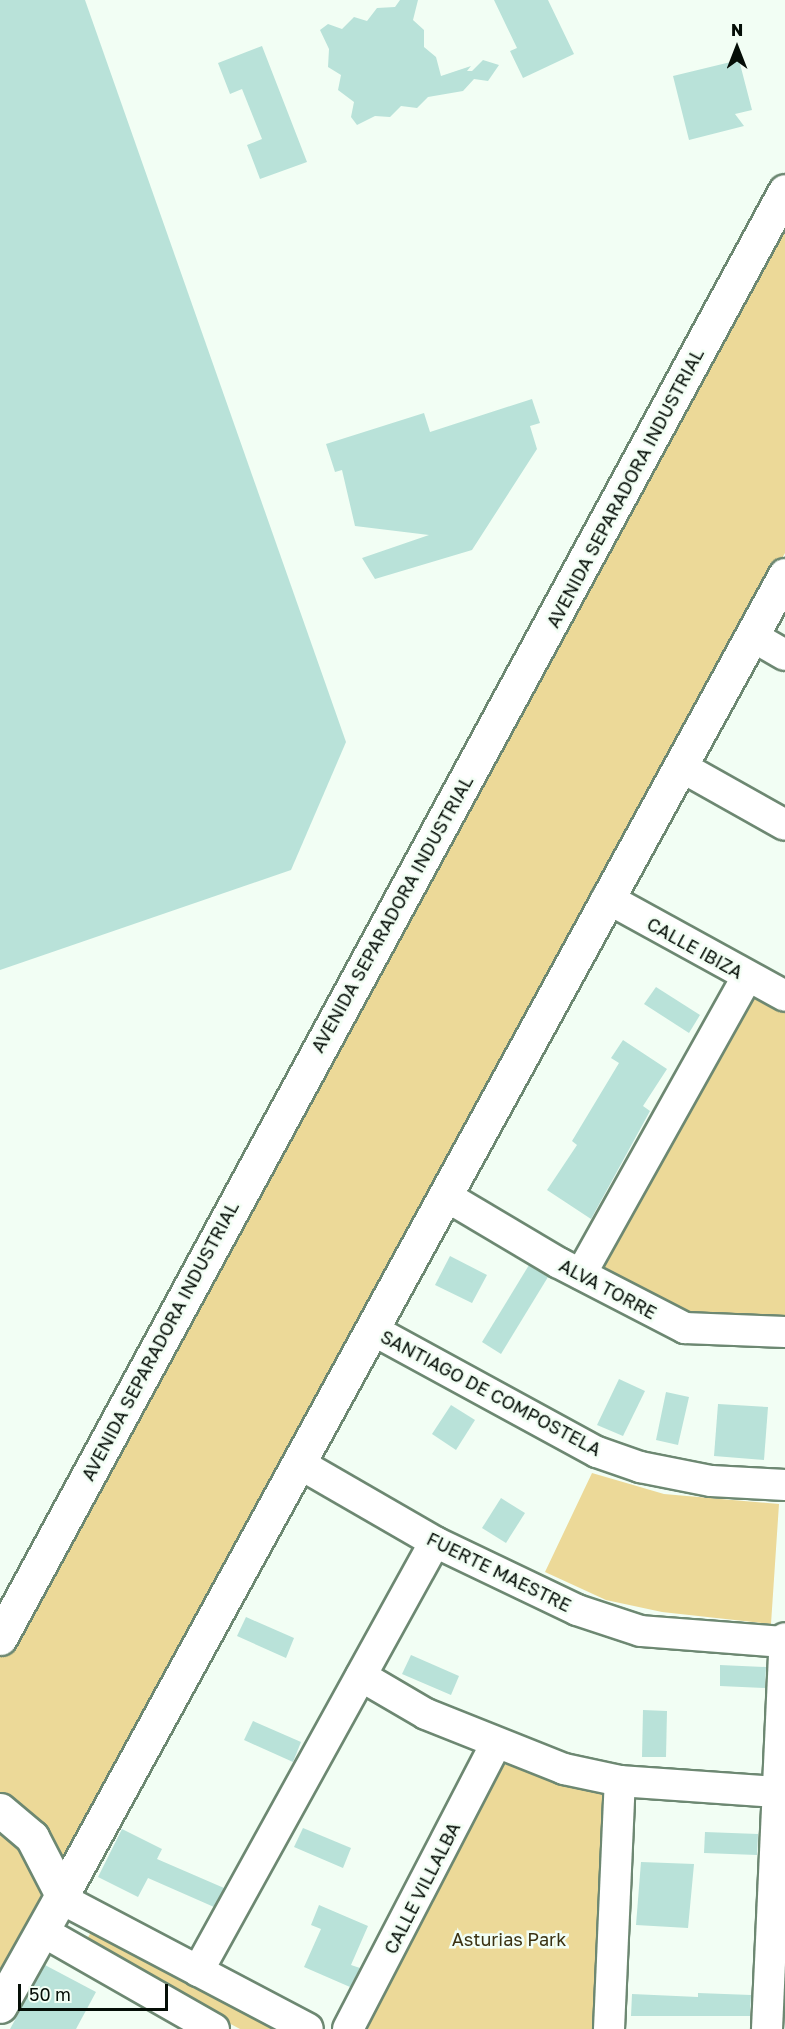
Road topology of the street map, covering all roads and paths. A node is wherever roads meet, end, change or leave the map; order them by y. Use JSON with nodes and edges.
{"nodes":[{"id":1,"x":785,"y":191,"type":"edge"},
{"id":2,"x":785,"y":575,"type":"edge"},
{"id":3,"x":752,"y":636,"type":"junction"},
{"id":4,"x":785,"y":654,"type":"edge"},
{"id":5,"x":680,"y":766,"type":"junction"},
{"id":6,"x":785,"y":825,"type":"edge"},
{"id":7,"x":607,"y":898,"type":"junction"},
{"id":8,"x":747,"y":977,"type":"junction"},
{"id":9,"x":785,"y":996,"type":"edge"},
{"id":10,"x":446,"y":1196,"type":"junction"},
{"id":11,"x":581,"y":1274,"type":"junction"},
{"id":12,"x":373,"y":1330,"type":"junction"},
{"id":13,"x":785,"y":1332,"type":"edge"},
{"id":14,"x":300,"y":1464,"type":"junction"},
{"id":15,"x":785,"y":1485,"type":"edge"},
{"id":16,"x":435,"y":1542,"type":"junction"},
{"id":17,"x":0,"y":1638,"type":"edge"},
{"id":18,"x":785,"y":1640,"type":"edge"},
{"id":19,"x":361,"y":1676,"type":"junction"},
{"id":20,"x":495,"y":1746,"type":"junction"},
{"id":21,"x":620,"y":1781,"type":"junction"},
{"id":22,"x":776,"y":1792,"type":"junction"},
{"id":23,"x":0,"y":1810,"type":"edge"},
{"id":24,"x":61,"y":1897,"type":"junction"},
{"id":25,"x":42,"y":1931,"type":"junction"},
{"id":26,"x":198,"y":1971,"type":"junction"},
{"id":27,"x":0,"y":2006,"type":"edge"},
{"id":28,"x":214,"y":2029,"type":"edge"},
{"id":29,"x":308,"y":2029,"type":"edge"},
{"id":30,"x":348,"y":2029,"type":"edge"},
{"id":31,"x":609,"y":2029,"type":"edge"},
{"id":32,"x":767,"y":2029,"type":"edge"}],
"edges":[{"from":1,"to":17,"type":"main road","name":"AVENIDA SEPARADORA INDUSTRIAL"},
{"from":2,"to":3,"type":"main road"},
{"from":3,"to":4,"type":"street"},
{"from":3,"to":5,"type":"main road"},
{"from":5,"to":6,"type":"street"},
{"from":5,"to":7,"type":"main road"},
{"from":7,"to":8,"type":"street","name":"CALLE IBIZA"},
{"from":7,"to":10,"type":"main road"},
{"from":8,"to":9,"type":"street","name":"CALLE IBIZA"},
{"from":8,"to":11,"type":"street"},
{"from":10,"to":11,"type":"street","name":"ALVA TORRE"},
{"from":10,"to":12,"type":"main road"},
{"from":11,"to":13,"type":"street","name":"ALVA TORRE"},
{"from":12,"to":14,"type":"main road"},
{"from":12,"to":15,"type":"street","name":"SANTIAGO DE COMPOSTELA"},
{"from":14,"to":16,"type":"street","name":"FUERTE MAESTRE"},
{"from":14,"to":24,"type":"main road"},
{"from":16,"to":18,"type":"street","name":"FUERTE MAESTRE"},
{"from":16,"to":19,"type":"street"},
{"from":18,"to":22,"type":"street"},
{"from":19,"to":20,"type":"street"},
{"from":19,"to":26,"type":"street"},
{"from":20,"to":21,"type":"street"},
{"from":20,"to":30,"type":"street","name":"CALLE VILLALBA"},
{"from":21,"to":22,"type":"street"},
{"from":21,"to":31,"type":"street"},
{"from":22,"to":32,"type":"street"},
{"from":23,"to":24,"type":"main road"},
{"from":24,"to":25,"type":"main road"},
{"from":24,"to":26,"type":"street"},
{"from":25,"to":27,"type":"main road"},
{"from":25,"to":28,"type":"street"},
{"from":26,"to":29,"type":"street"}]}
